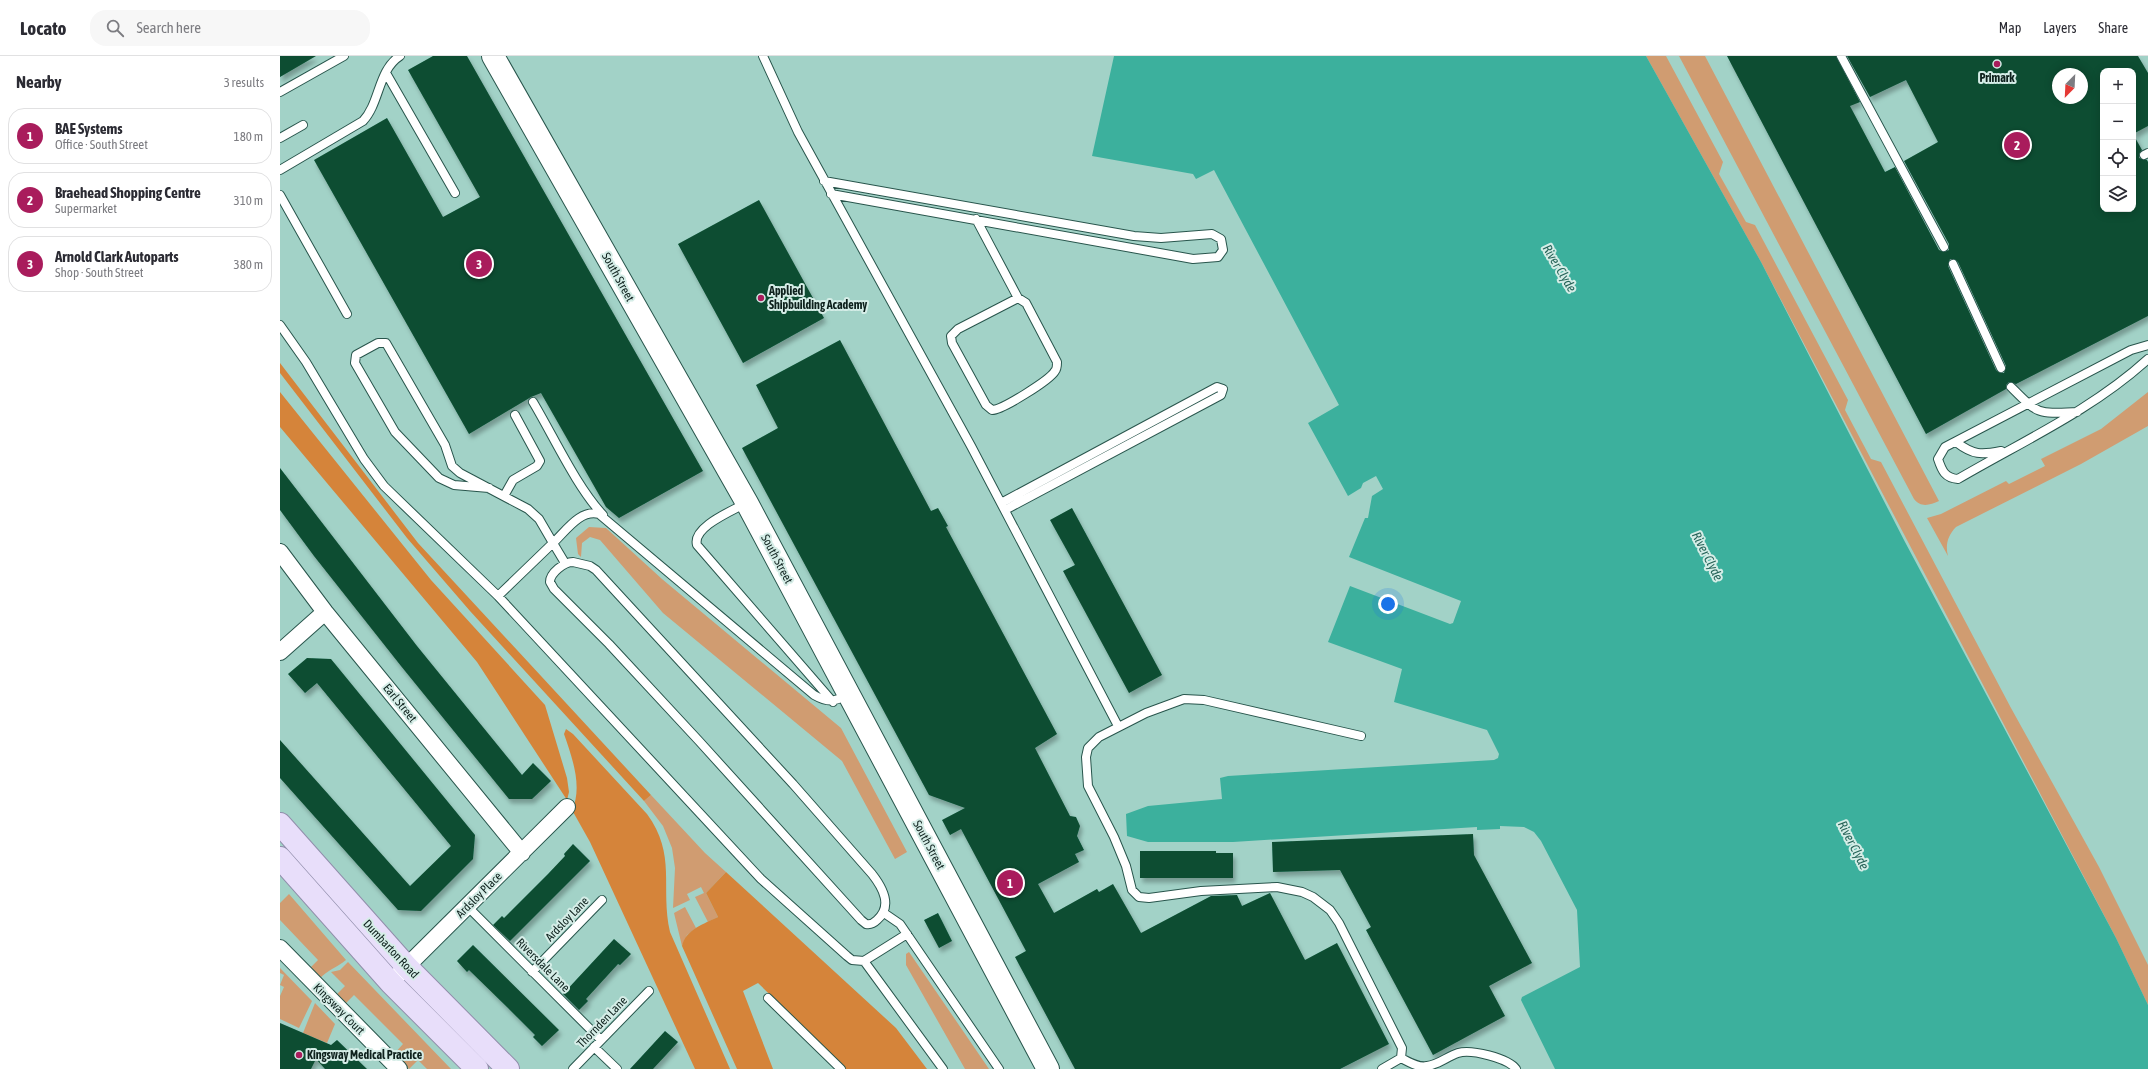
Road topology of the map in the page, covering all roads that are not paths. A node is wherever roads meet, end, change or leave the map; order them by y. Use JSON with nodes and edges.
{"nodes":[{"id":1,"x":344,"y":56,"type":"edge"},
{"id":2,"x":400,"y":56,"type":"edge"},
{"id":3,"x":493,"y":56,"type":"edge"},
{"id":4,"x":763,"y":56,"type":"edge"},
{"id":5,"x":1841,"y":56,"type":"edge"},
{"id":6,"x":386,"y":73,"type":"junction"},
{"id":7,"x":280,"y":92,"type":"edge"},
{"id":8,"x":303,"y":125,"type":"dead end"},
{"id":9,"x":280,"y":138,"type":"edge"},
{"id":10,"x":280,"y":170,"type":"edge"},
{"id":11,"x":824,"y":181,"type":"junction"},
{"id":12,"x":455,"y":193,"type":"dead end"},
{"id":13,"x":831,"y":194,"type":"junction"},
{"id":14,"x":280,"y":195,"type":"edge"},
{"id":15,"x":976,"y":219,"type":"junction"},
{"id":16,"x":1944,"y":248,"type":"dead end"},
{"id":17,"x":1953,"y":264,"type":"dead end"},
{"id":18,"x":1018,"y":298,"type":"junction"},
{"id":19,"x":347,"y":314,"type":"dead end"},
{"id":20,"x":280,"y":325,"type":"edge"},
{"id":21,"x":2148,"y":346,"type":"edge"},
{"id":22,"x":2148,"y":359,"type":"edge"},
{"id":23,"x":2001,"y":368,"type":"dead end"},
{"id":24,"x":2011,"y":387,"type":"dead end"},
{"id":25,"x":534,"y":402,"type":"dead end"},
{"id":26,"x":2028,"y":404,"type":"junction"},
{"id":27,"x":2079,"y":412,"type":"junction"},
{"id":28,"x":515,"y":415,"type":"dead end"},
{"id":29,"x":1956,"y":442,"type":"junction"},
{"id":30,"x":2010,"y":449,"type":"junction"},
{"id":31,"x":489,"y":488,"type":"junction"},
{"id":32,"x":504,"y":496,"type":"junction"},
{"id":33,"x":746,"y":503,"type":"junction"},
{"id":34,"x":1003,"y":506,"type":"junction"},
{"id":35,"x":605,"y":517,"type":"junction"},
{"id":36,"x":553,"y":543,"type":"junction"},
{"id":37,"x":280,"y":552,"type":"edge"},
{"id":38,"x":565,"y":564,"type":"junction"},
{"id":39,"x":498,"y":596,"type":"junction"},
{"id":40,"x":325,"y":612,"type":"junction"},
{"id":41,"x":280,"y":652,"type":"edge"},
{"id":42,"x":841,"y":698,"type":"junction"},
{"id":43,"x":1118,"y":726,"type":"junction"},
{"id":44,"x":1361,"y":736,"type":"dead end"},
{"id":45,"x":567,"y":807,"type":"dead end"},
{"id":46,"x":280,"y":824,"type":"edge"},
{"id":47,"x":522,"y":852,"type":"junction"},
{"id":48,"x":280,"y":858,"type":"edge"},
{"id":49,"x":602,"y":900,"type":"dead end"},
{"id":50,"x":468,"y":907,"type":"junction"},
{"id":51,"x":884,"y":913,"type":"junction"},
{"id":52,"x":907,"y":934,"type":"junction"},
{"id":53,"x":281,"y":950,"type":"edge"},
{"id":54,"x":864,"y":960,"type":"junction"},
{"id":55,"x":407,"y":967,"type":"junction"},
{"id":56,"x":532,"y":972,"type":"junction"},
{"id":57,"x":391,"y":983,"type":"junction"},
{"id":58,"x":649,"y":991,"type":"dead end"},
{"id":59,"x":768,"y":998,"type":"dead end"},
{"id":60,"x":601,"y":1040,"type":"junction"},
{"id":61,"x":594,"y":1047,"type":"junction"},
{"id":62,"x":1401,"y":1058,"type":"junction"},
{"id":63,"x":399,"y":1069,"type":"edge"},
{"id":64,"x":477,"y":1069,"type":"edge"},
{"id":65,"x":508,"y":1069,"type":"edge"},
{"id":66,"x":573,"y":1069,"type":"edge"},
{"id":67,"x":617,"y":1069,"type":"edge"},
{"id":68,"x":841,"y":1069,"type":"edge"},
{"id":69,"x":943,"y":1069,"type":"edge"},
{"id":70,"x":999,"y":1069,"type":"edge"},
{"id":71,"x":1048,"y":1069,"type":"edge"},
{"id":72,"x":1382,"y":1069,"type":"edge"},
{"id":73,"x":1516,"y":1069,"type":"edge"}],
"edges":[{"from":1,"to":7,"type":"lane"},
{"from":2,"to":6,"type":"lane"},
{"from":3,"to":33,"type":"street","name":"South Street"},
{"from":4,"to":11,"type":"lane"},
{"from":5,"to":16,"type":"lane"},
{"from":6,"to":10,"type":"lane"},
{"from":6,"to":12,"type":"lane"},
{"from":8,"to":9,"type":"lane"},
{"from":11,"to":13,"type":"lane"},
{"from":11,"to":15,"type":"lane"},
{"from":13,"to":15,"type":"lane"},
{"from":13,"to":34,"type":"lane"},
{"from":14,"to":19,"type":"lane"},
{"from":15,"to":18,"type":"lane"},
{"from":17,"to":23,"type":"lane"},
{"from":18,"to":18,"type":"lane"},
{"from":20,"to":39,"type":"lane"},
{"from":21,"to":26,"type":"lane"},
{"from":22,"to":27,"type":"lane"},
{"from":24,"to":26,"type":"lane"},
{"from":25,"to":35,"type":"lane"},
{"from":26,"to":27,"type":"lane"},
{"from":26,"to":29,"type":"lane"},
{"from":27,"to":30,"type":"lane"},
{"from":28,"to":32,"type":"lane"},
{"from":29,"to":30,"type":"lane"},
{"from":29,"to":30,"type":"lane"},
{"from":31,"to":31,"type":"lane"},
{"from":31,"to":32,"type":"lane"},
{"from":32,"to":36,"type":"lane"},
{"from":33,"to":42,"type":"street","name":"South Street"},
{"from":33,"to":42,"type":"lane"},
{"from":34,"to":34,"type":"lane"},
{"from":34,"to":43,"type":"lane"},
{"from":35,"to":36,"type":"lane"},
{"from":35,"to":42,"type":"lane"},
{"from":36,"to":38,"type":"lane"},
{"from":36,"to":39,"type":"lane"},
{"from":37,"to":40,"type":"street","name":"Earl Street"},
{"from":38,"to":51,"type":"lane"},
{"from":38,"to":51,"type":"lane"},
{"from":39,"to":54,"type":"lane"},
{"from":40,"to":41,"type":"street"},
{"from":40,"to":47,"type":"street","name":"Earl Street"},
{"from":42,"to":71,"type":"street","name":"South Street"},
{"from":43,"to":44,"type":"lane"},
{"from":43,"to":62,"type":"lane"},
{"from":45,"to":47,"type":"street","name":"Ardsloy Place"},
{"from":46,"to":55,"type":"main road","name":"Dumbarton Road"},
{"from":47,"to":50,"type":"street","name":"Ardsloy Place"},
{"from":48,"to":57,"type":"main road","name":"Dumbarton Road"},
{"from":49,"to":56,"type":"lane","name":"Ardsloy Lane"},
{"from":50,"to":55,"type":"street","name":"Ardsloy Place"},
{"from":50,"to":56,"type":"lane","name":"Riversdale Lane"},
{"from":51,"to":52,"type":"lane"},
{"from":52,"to":54,"type":"lane"},
{"from":52,"to":70,"type":"lane"},
{"from":53,"to":63,"type":"street","name":"Kingsway Court"},
{"from":54,"to":69,"type":"lane"},
{"from":55,"to":57,"type":"street","name":"Ardsloy Place"},
{"from":55,"to":65,"type":"main road","name":"Dumbarton Road"},
{"from":56,"to":60,"type":"lane","name":"Riversdale Lane"},
{"from":57,"to":64,"type":"main road","name":"Dumbarton Road"},
{"from":58,"to":60,"type":"lane","name":"Thornden Lane"},
{"from":59,"to":68,"type":"lane"},
{"from":60,"to":61,"type":"lane","name":"Thornden Lane"},
{"from":61,"to":66,"type":"lane","name":"Thornden Lane"},
{"from":61,"to":67,"type":"lane"},
{"from":62,"to":72,"type":"lane"},
{"from":62,"to":73,"type":"lane"}]}
